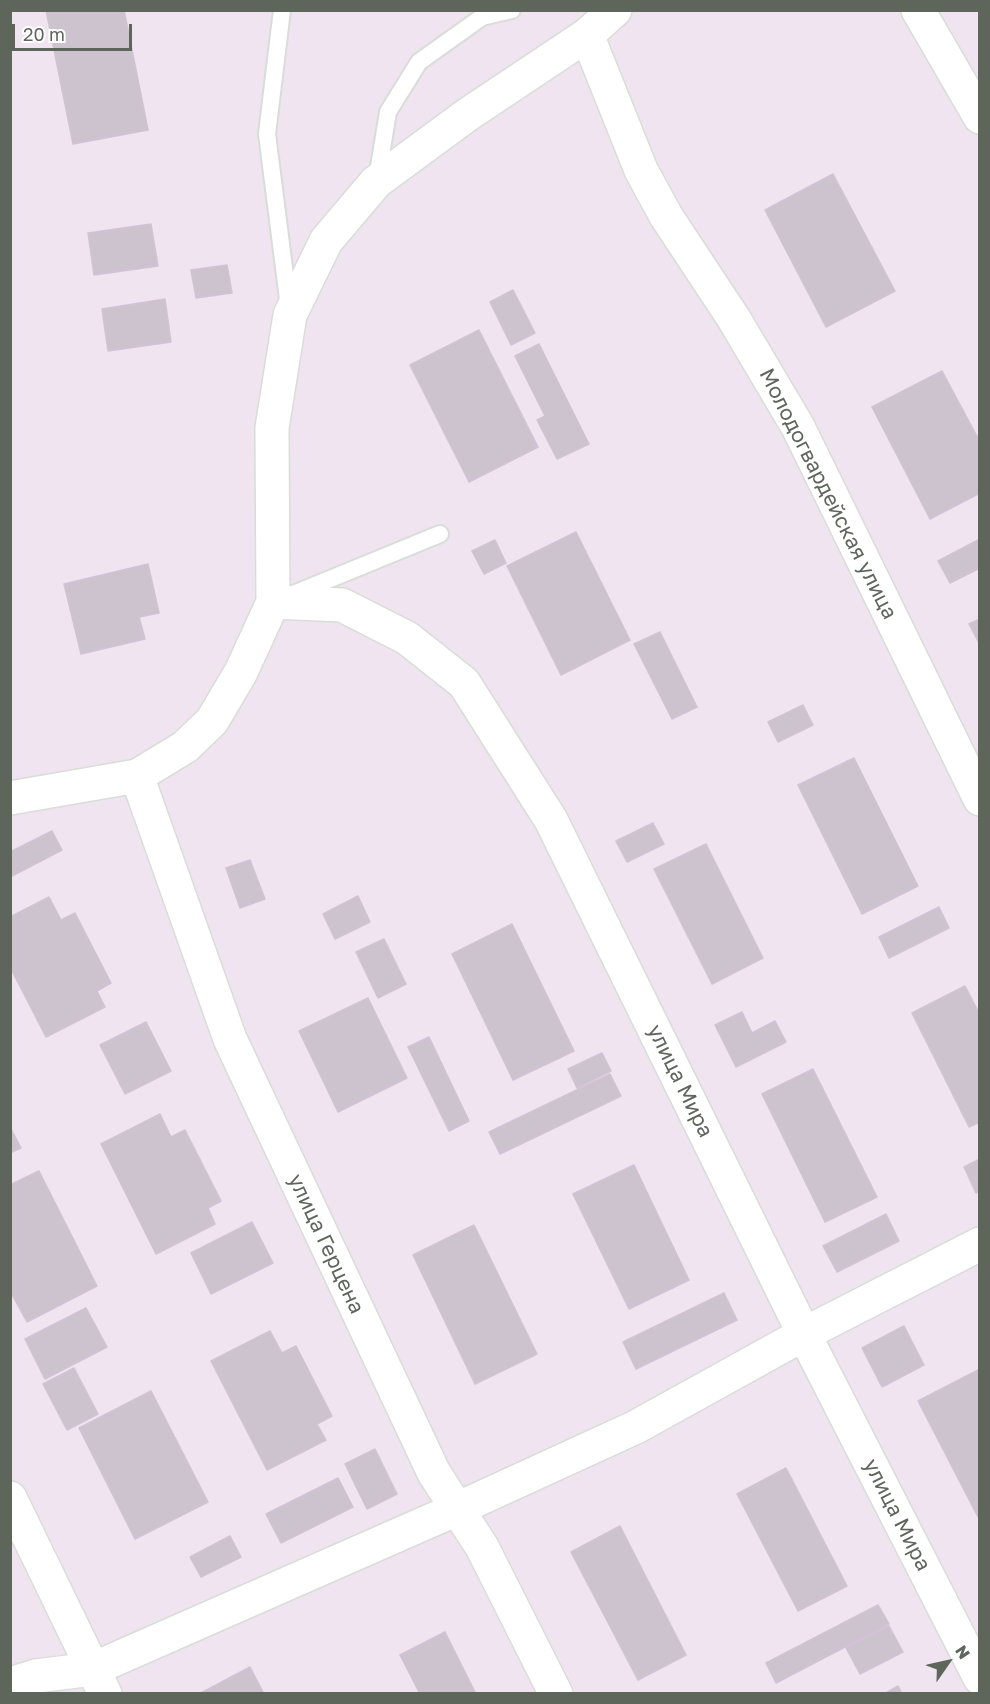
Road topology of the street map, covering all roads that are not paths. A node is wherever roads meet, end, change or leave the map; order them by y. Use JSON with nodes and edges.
{"nodes":[{"id":1,"x":282,"y":10,"type":"edge"},
{"id":2,"x":512,"y":10,"type":"edge"},
{"id":3,"x":615,"y":10,"type":"edge"},
{"id":4,"x":918,"y":10,"type":"edge"},
{"id":5,"x":587,"y":35,"type":"junction"},
{"id":6,"x":980,"y":117,"type":"edge"},
{"id":7,"x":376,"y":183,"type":"junction"},
{"id":8,"x":290,"y":315,"type":"junction"},
{"id":9,"x":440,"y":534,"type":"dead end"},
{"id":10,"x":273,"y":602,"type":"junction"},
{"id":11,"x":137,"y":776,"type":"junction"},
{"id":12,"x":10,"y":798,"type":"edge"},
{"id":13,"x":980,"y":799,"type":"edge"},
{"id":14,"x":980,"y":1244,"type":"edge"},
{"id":15,"x":804,"y":1334,"type":"junction"},
{"id":16,"x":10,"y":1498,"type":"edge"},
{"id":17,"x":457,"y":1509,"type":"junction"},
{"id":18,"x":980,"y":1678,"type":"edge"},
{"id":19,"x":99,"y":1681,"type":"edge"},
{"id":20,"x":10,"y":1684,"type":"edge"},
{"id":21,"x":556,"y":1694,"type":"edge"}],
"edges":[{"from":1,"to":8,"type":"lane"},
{"from":2,"to":7,"type":"lane"},
{"from":3,"to":5,"type":"street"},
{"from":4,"to":6,"type":"street"},
{"from":5,"to":7,"type":"street"},
{"from":5,"to":13,"type":"street","name":"Молодогвардейская улица"},
{"from":7,"to":8,"type":"street"},
{"from":8,"to":10,"type":"street"},
{"from":9,"to":10,"type":"lane"},
{"from":10,"to":11,"type":"street"},
{"from":10,"to":15,"type":"street","name":"улица Мира"},
{"from":11,"to":12,"type":"street"},
{"from":11,"to":17,"type":"street","name":"улица Герцена"},
{"from":14,"to":15,"type":"street"},
{"from":15,"to":17,"type":"street"},
{"from":15,"to":18,"type":"street","name":"улица Мира"},
{"from":16,"to":19,"type":"street"},
{"from":17,"to":19,"type":"street"},
{"from":17,"to":21,"type":"street","name":"улица Герцена"},
{"from":19,"to":20,"type":"street"}]}
